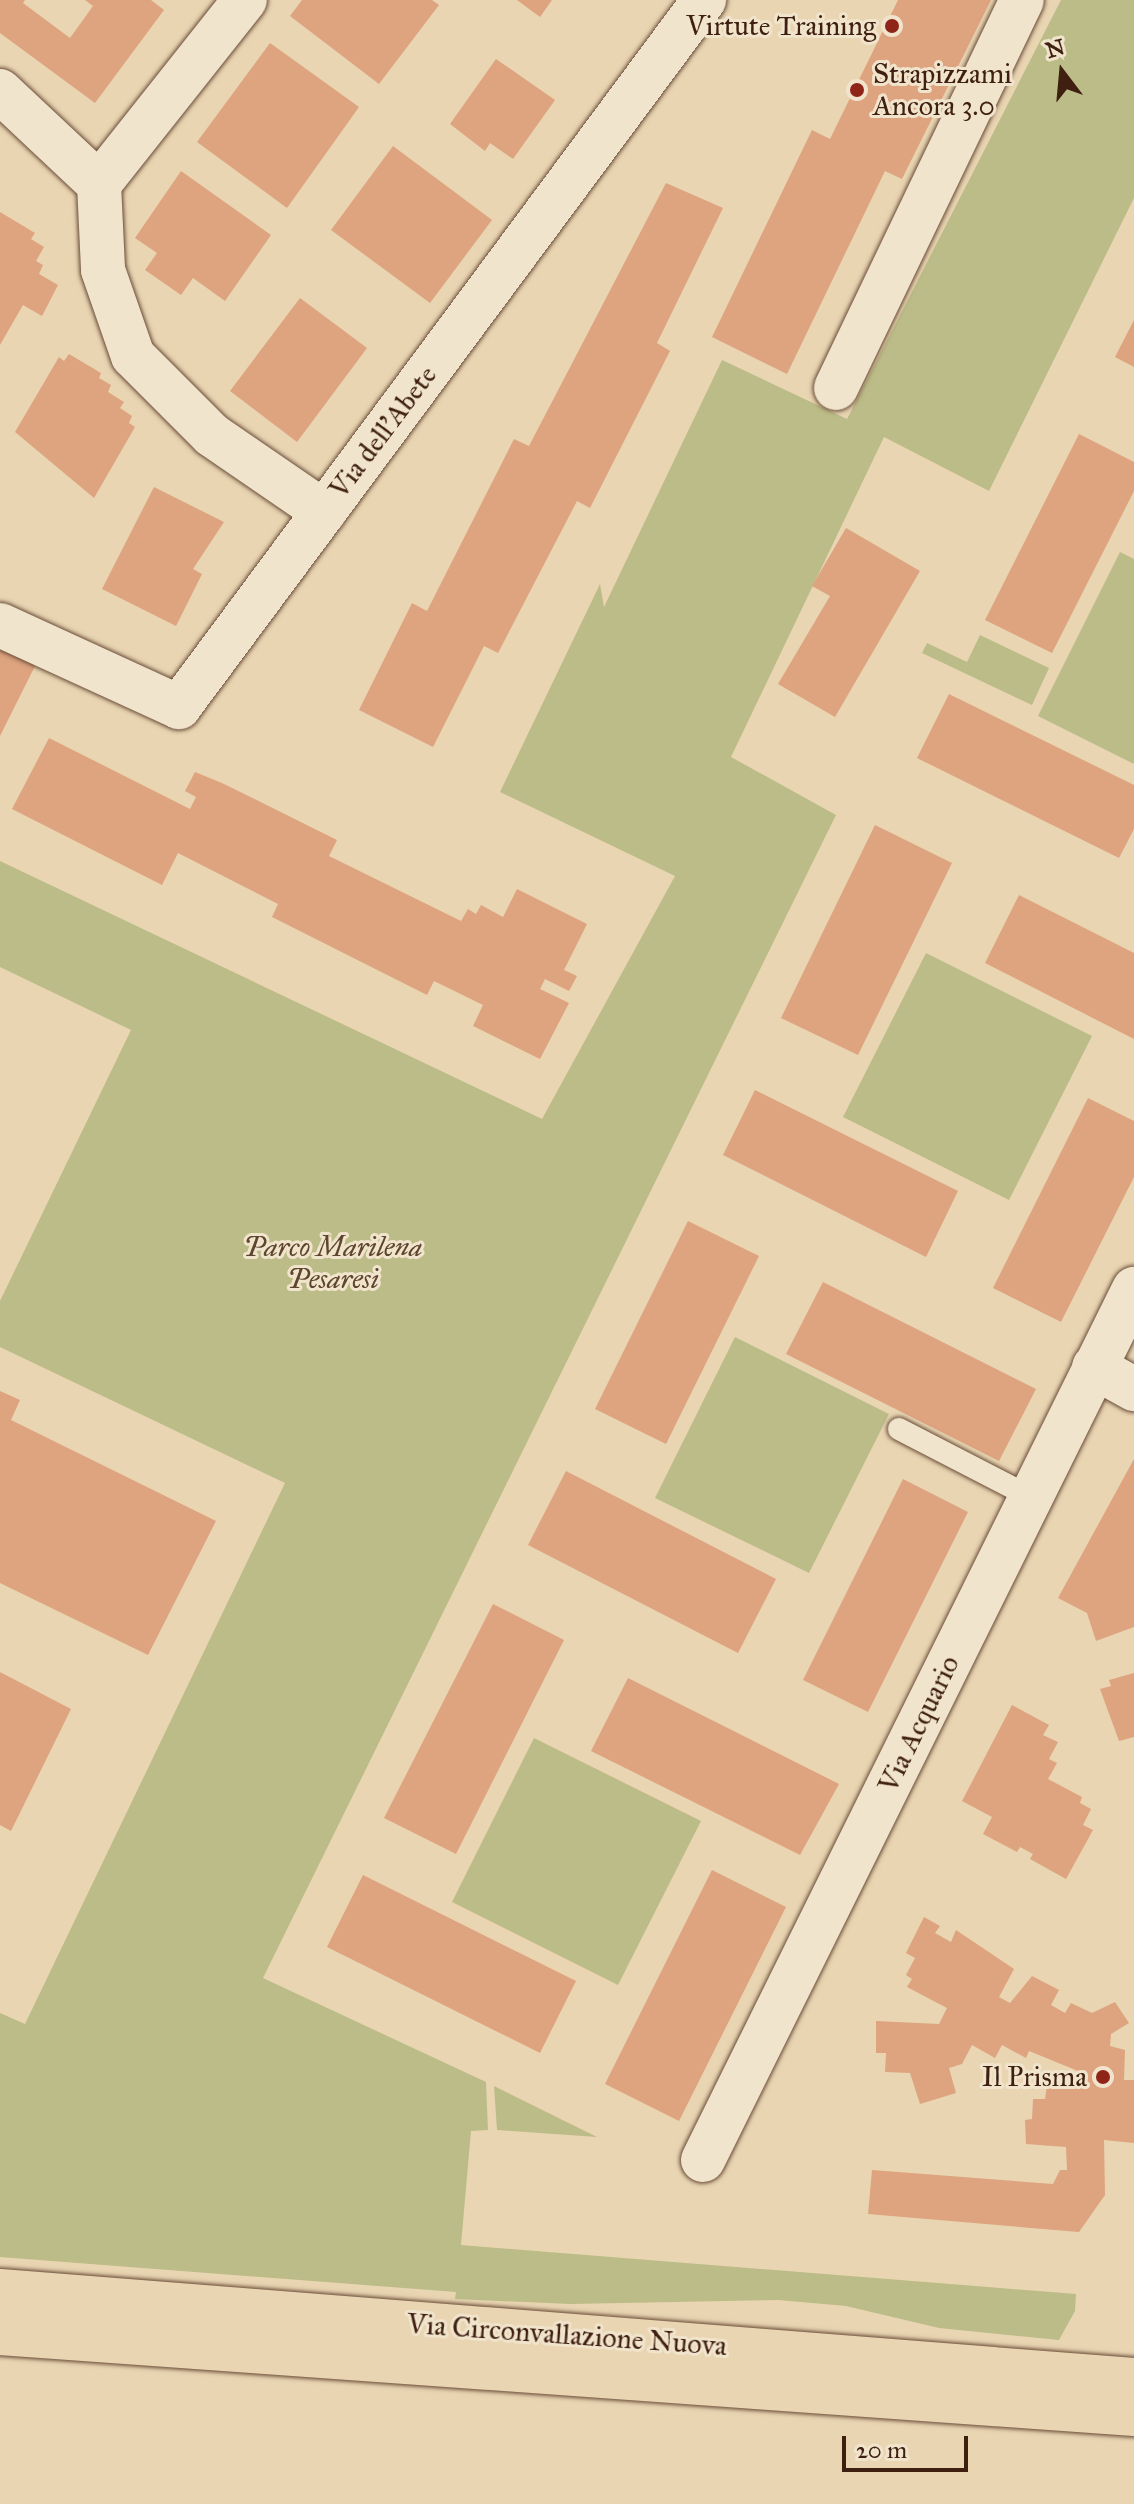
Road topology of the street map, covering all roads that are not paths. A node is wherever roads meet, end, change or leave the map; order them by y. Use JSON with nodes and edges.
{"nodes":[{"id":1,"x":704,"y":0,"type":"edge"},
{"id":2,"x":1022,"y":0,"type":"edge"},
{"id":3,"x":242,"y":1,"type":"edge"},
{"id":4,"x":0,"y":91,"type":"edge"},
{"id":5,"x":99,"y":184,"type":"junction"},
{"id":6,"x":836,"y":388,"type":"dead end"},
{"id":7,"x":324,"y":512,"type":"junction"},
{"id":8,"x":0,"y":625,"type":"edge"},
{"id":9,"x":1134,"y":1289,"type":"edge"},
{"id":10,"x":1094,"y":1367,"type":"junction"},
{"id":11,"x":1134,"y":1389,"type":"edge"},
{"id":12,"x":899,"y":1429,"type":"dead end"},
{"id":13,"x":1031,"y":1497,"type":"junction"},
{"id":14,"x":703,"y":2160,"type":"dead end"},
{"id":15,"x":0,"y":2291,"type":"edge"},
{"id":16,"x":0,"y":2333,"type":"edge"},
{"id":17,"x":1134,"y":2380,"type":"edge"},
{"id":18,"x":1134,"y":2414,"type":"edge"}],
"edges":[{"from":1,"to":7,"type":"street","name":"Via dell'Abete"},
{"from":2,"to":6,"type":"street"},
{"from":3,"to":5,"type":"street"},
{"from":4,"to":5,"type":"street"},
{"from":5,"to":7,"type":"street"},
{"from":7,"to":8,"type":"street","name":"Via dell'Abete"},
{"from":9,"to":10,"type":"street","name":"Via Acquario"},
{"from":10,"to":11,"type":"street"},
{"from":10,"to":13,"type":"street","name":"Via Acquario"},
{"from":12,"to":13,"type":"lane"},
{"from":13,"to":14,"type":"street","name":"Via Acquario"},
{"from":15,"to":17,"type":"main road","name":"Via Circonvallazione Nuova"},
{"from":16,"to":18,"type":"main road","name":"Via Circonvallazione Nuova"}]}
